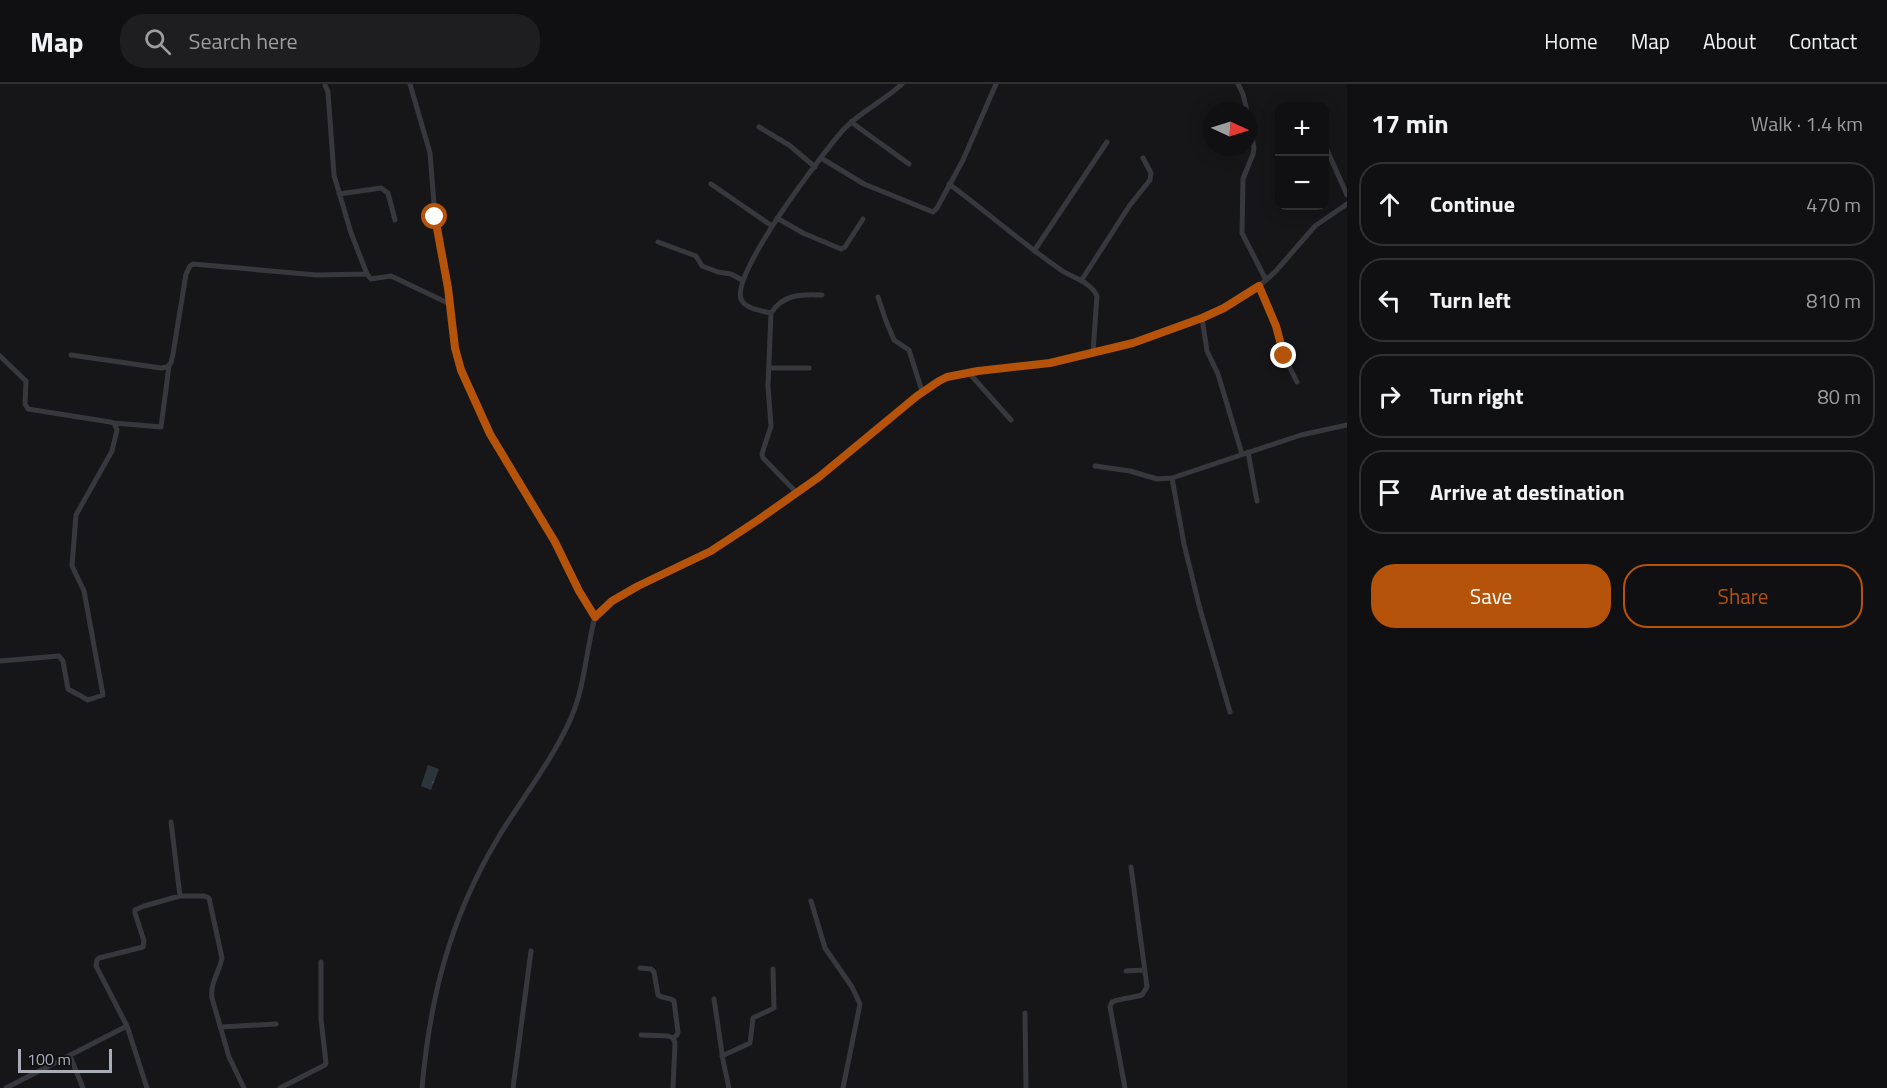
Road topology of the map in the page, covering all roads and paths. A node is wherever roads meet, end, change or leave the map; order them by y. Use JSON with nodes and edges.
{"nodes":[{"id":1,"x":410,"y":84,"type":"edge"},
{"id":2,"x":902,"y":84,"type":"edge"},
{"id":3,"x":996,"y":84,"type":"edge"},
{"id":4,"x":1238,"y":84,"type":"edge"},
{"id":5,"x":325,"y":85,"type":"edge"},
{"id":6,"x":1245,"y":102,"type":"edge"},
{"id":7,"x":851,"y":122,"type":"junction"},
{"id":8,"x":759,"y":127,"type":"dead end"},
{"id":9,"x":1107,"y":142,"type":"dead end"},
{"id":10,"x":1329,"y":154,"type":"edge"},
{"id":11,"x":1252,"y":156,"type":"edge"},
{"id":12,"x":821,"y":158,"type":"junction"},
{"id":13,"x":1143,"y":158,"type":"dead end"},
{"id":14,"x":909,"y":164,"type":"dead end"},
{"id":15,"x":815,"y":167,"type":"junction"},
{"id":16,"x":711,"y":184,"type":"dead end"},
{"id":17,"x":950,"y":184,"type":"junction"},
{"id":18,"x":339,"y":194,"type":"junction"},
{"id":19,"x":1347,"y":195,"type":"edge"},
{"id":20,"x":1347,"y":204,"type":"edge"},
{"id":21,"x":777,"y":218,"type":"junction"},
{"id":22,"x":863,"y":219,"type":"dead end"},
{"id":23,"x":395,"y":220,"type":"dead end"},
{"id":24,"x":772,"y":226,"type":"junction"},
{"id":25,"x":658,"y":242,"type":"dead end"},
{"id":26,"x":1034,"y":251,"type":"junction"},
{"id":27,"x":367,"y":274,"type":"junction"},
{"id":28,"x":742,"y":280,"type":"junction"},
{"id":29,"x":1266,"y":280,"type":"junction"},
{"id":30,"x":1081,"y":281,"type":"junction"},
{"id":31,"x":1259,"y":286,"type":"junction"},
{"id":32,"x":822,"y":295,"type":"dead end"},
{"id":33,"x":878,"y":297,"type":"dead end"},
{"id":34,"x":450,"y":304,"type":"junction"},
{"id":35,"x":771,"y":313,"type":"junction"},
{"id":36,"x":1202,"y":318,"type":"junction"},
{"id":37,"x":1092,"y":352,"type":"junction"},
{"id":38,"x":71,"y":355,"type":"dead end"},
{"id":39,"x":0,"y":356,"type":"edge"},
{"id":40,"x":169,"y":366,"type":"junction"},
{"id":41,"x":769,"y":368,"type":"junction"},
{"id":42,"x":809,"y":368,"type":"dead end"},
{"id":43,"x":969,"y":373,"type":"junction"},
{"id":44,"x":1297,"y":382,"type":"dead end"},
{"id":45,"x":922,"y":392,"type":"junction"},
{"id":46,"x":1011,"y":420,"type":"dead end"},
{"id":47,"x":114,"y":423,"type":"junction"},
{"id":48,"x":1347,"y":425,"type":"edge"},
{"id":49,"x":1245,"y":453,"type":"junction"},
{"id":50,"x":1095,"y":466,"type":"dead end"},
{"id":51,"x":1172,"y":478,"type":"junction"},
{"id":52,"x":797,"y":493,"type":"junction"},
{"id":53,"x":1257,"y":501,"type":"dead end"},
{"id":54,"x":595,"y":617,"type":"junction"},
{"id":55,"x":0,"y":661,"type":"edge"},
{"id":56,"x":1230,"y":712,"type":"dead end"},
{"id":57,"x":171,"y":822,"type":"dead end"},
{"id":58,"x":1131,"y":867,"type":"dead end"},
{"id":59,"x":180,"y":896,"type":"junction"},
{"id":60,"x":812,"y":901,"type":"dead end"},
{"id":61,"x":531,"y":951,"type":"dead end"},
{"id":62,"x":321,"y":962,"type":"dead end"},
{"id":63,"x":640,"y":968,"type":"dead end"},
{"id":64,"x":773,"y":969,"type":"dead end"},
{"id":65,"x":1126,"y":971,"type":"dead end"},
{"id":66,"x":1145,"y":972,"type":"junction"},
{"id":67,"x":714,"y":999,"type":"dead end"},
{"id":68,"x":1025,"y":1012,"type":"dead end"},
{"id":69,"x":276,"y":1024,"type":"dead end"},
{"id":70,"x":127,"y":1026,"type":"junction"},
{"id":71,"x":221,"y":1027,"type":"junction"},
{"id":72,"x":641,"y":1035,"type":"dead end"},
{"id":73,"x":673,"y":1038,"type":"junction"},
{"id":74,"x":70,"y":1056,"type":"junction"},
{"id":75,"x":722,"y":1056,"type":"junction"},
{"id":76,"x":6,"y":1088,"type":"edge"},
{"id":77,"x":83,"y":1088,"type":"edge"},
{"id":78,"x":147,"y":1088,"type":"edge"},
{"id":79,"x":244,"y":1088,"type":"edge"},
{"id":80,"x":280,"y":1088,"type":"edge"},
{"id":81,"x":422,"y":1088,"type":"edge"},
{"id":82,"x":513,"y":1088,"type":"edge"},
{"id":83,"x":673,"y":1088,"type":"edge"},
{"id":84,"x":729,"y":1088,"type":"edge"},
{"id":85,"x":843,"y":1088,"type":"edge"},
{"id":86,"x":1026,"y":1088,"type":"edge"},
{"id":87,"x":1125,"y":1088,"type":"edge"}],
"edges":[{"from":1,"to":34,"type":"street"},
{"from":2,"to":7,"type":"street"},
{"from":3,"to":17,"type":"street"},
{"from":4,"to":6,"type":"street"},
{"from":5,"to":18,"type":"street"},
{"from":7,"to":12,"type":"street"},
{"from":7,"to":14,"type":"street"},
{"from":8,"to":15,"type":"street"},
{"from":9,"to":26,"type":"street"},
{"from":10,"to":19,"type":"street"},
{"from":11,"to":29,"type":"street"},
{"from":12,"to":15,"type":"street"},
{"from":12,"to":17,"type":"street"},
{"from":13,"to":30,"type":"street"},
{"from":15,"to":21,"type":"street"},
{"from":16,"to":24,"type":"street"},
{"from":17,"to":26,"type":"street"},
{"from":18,"to":23,"type":"street"},
{"from":18,"to":27,"type":"street"},
{"from":20,"to":29,"type":"street"},
{"from":21,"to":22,"type":"street"},
{"from":21,"to":24,"type":"street"},
{"from":24,"to":28,"type":"street"},
{"from":25,"to":28,"type":"street"},
{"from":26,"to":30,"type":"street"},
{"from":27,"to":34,"type":"street"},
{"from":27,"to":40,"type":"street"},
{"from":28,"to":35,"type":"street"},
{"from":29,"to":31,"type":"street"},
{"from":30,"to":37,"type":"street"},
{"from":31,"to":36,"type":"street"},
{"from":31,"to":44,"type":"street"},
{"from":32,"to":35,"type":"street"},
{"from":33,"to":45,"type":"street"},
{"from":34,"to":54,"type":"street"},
{"from":35,"to":41,"type":"street"},
{"from":36,"to":37,"type":"street"},
{"from":36,"to":49,"type":"street"},
{"from":37,"to":43,"type":"street"},
{"from":38,"to":40,"type":"street"},
{"from":39,"to":47,"type":"street"},
{"from":40,"to":47,"type":"street"},
{"from":41,"to":42,"type":"street"},
{"from":41,"to":52,"type":"street"},
{"from":43,"to":45,"type":"street"},
{"from":43,"to":46,"type":"street"},
{"from":45,"to":52,"type":"street"},
{"from":47,"to":55,"type":"street"},
{"from":48,"to":49,"type":"street"},
{"from":49,"to":51,"type":"street"},
{"from":49,"to":53,"type":"street"},
{"from":50,"to":51,"type":"street"},
{"from":51,"to":56,"type":"street"},
{"from":52,"to":54,"type":"street"},
{"from":54,"to":81,"type":"street"},
{"from":57,"to":59,"type":"street"},
{"from":58,"to":66,"type":"street"},
{"from":59,"to":70,"type":"street"},
{"from":59,"to":71,"type":"street"},
{"from":60,"to":85,"type":"street"},
{"from":61,"to":82,"type":"street"},
{"from":62,"to":80,"type":"street"},
{"from":63,"to":73,"type":"street"},
{"from":64,"to":75,"type":"street"},
{"from":65,"to":66,"type":"street"},
{"from":66,"to":87,"type":"street"},
{"from":67,"to":75,"type":"street"},
{"from":68,"to":86,"type":"street"},
{"from":69,"to":71,"type":"street"},
{"from":70,"to":74,"type":"street"},
{"from":70,"to":78,"type":"street"},
{"from":71,"to":79,"type":"street"},
{"from":72,"to":73,"type":"street"},
{"from":73,"to":83,"type":"street"},
{"from":74,"to":76,"type":"street"},
{"from":74,"to":77,"type":"street"},
{"from":75,"to":84,"type":"street"}]}
